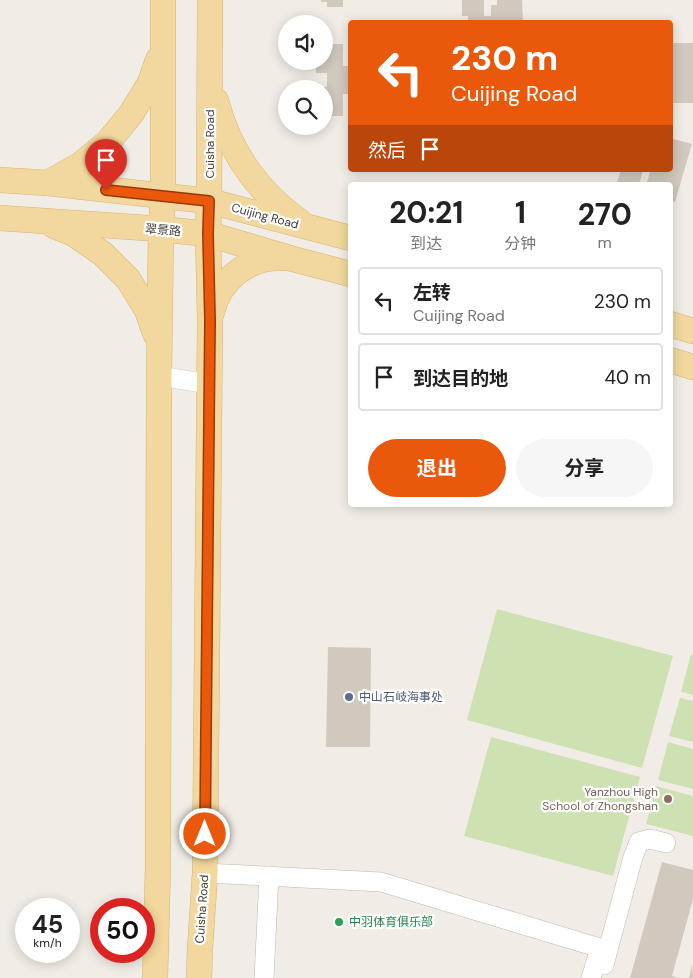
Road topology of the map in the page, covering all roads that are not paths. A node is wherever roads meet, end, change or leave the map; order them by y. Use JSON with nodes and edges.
{"nodes":[{"id":1,"x":163,"y":0,"type":"edge"},
{"id":2,"x":210,"y":0,"type":"edge"},
{"id":3,"x":162,"y":49,"type":"junction"},
{"id":4,"x":210,"y":64,"type":"junction"},
{"id":5,"x":0,"y":180,"type":"edge"},
{"id":6,"x":48,"y":184,"type":"junction"},
{"id":7,"x":163,"y":196,"type":"junction"},
{"id":8,"x":209,"y":201,"type":"junction"},
{"id":9,"x":0,"y":218,"type":"edge"},
{"id":10,"x":40,"y":221,"type":"junction"},
{"id":11,"x":307,"y":227,"type":"junction"},
{"id":12,"x":161,"y":229,"type":"junction"},
{"id":13,"x":208,"y":234,"type":"junction"},
{"id":14,"x":348,"y":237,"type":"edge"},
{"id":15,"x":293,"y":259,"type":"junction"},
{"id":16,"x":348,"y":273,"type":"edge"},
{"id":17,"x":210,"y":320,"type":"junction"},
{"id":18,"x":673,"y":325,"type":"edge"},
{"id":19,"x":693,"y":331,"type":"edge"},
{"id":20,"x":159,"y":344,"type":"junction"},
{"id":21,"x":673,"y":361,"type":"edge"},
{"id":22,"x":693,"y":367,"type":"edge"},
{"id":23,"x":159,"y":376,"type":"junction"},
{"id":24,"x":209,"y":384,"type":"junction"},
{"id":25,"x":666,"y":843,"type":"dead end"},
{"id":26,"x":205,"y":873,"type":"junction"},
{"id":27,"x":270,"y":876,"type":"junction"},
{"id":28,"x":155,"y":978,"type":"edge"},
{"id":29,"x":199,"y":978,"type":"edge"},
{"id":30,"x":264,"y":978,"type":"edge"},
{"id":31,"x":591,"y":978,"type":"edge"},
{"id":32,"x":601,"y":978,"type":"edge"}],
"edges":[{"from":1,"to":3,"type":"main road"},
{"from":2,"to":4,"type":"main road","name":"Cuisha Road"},
{"from":3,"to":6,"type":"main road"},
{"from":3,"to":7,"type":"main road"},
{"from":4,"to":8,"type":"main road","name":"Cuisha Road"},
{"from":4,"to":11,"type":"main road"},
{"from":5,"to":6,"type":"main road","name":"Cuijing Road"},
{"from":6,"to":7,"type":"main road","name":"Cuijing Road"},
{"from":7,"to":8,"type":"main road","name":"Cuijing Road"},
{"from":7,"to":12,"type":"main road"},
{"from":8,"to":11,"type":"main road","name":"Cuijing Road"},
{"from":8,"to":13,"type":"main road","name":"Cuisha Road"},
{"from":9,"to":10,"type":"main road","name":"翠景路"},
{"from":10,"to":12,"type":"main road","name":"翠景路"},
{"from":10,"to":20,"type":"main road"},
{"from":11,"to":14,"type":"main road","name":"Cuijing Road"},
{"from":12,"to":13,"type":"main road","name":"翠景路"},
{"from":12,"to":20,"type":"main road"},
{"from":13,"to":15,"type":"main road","name":"翠景路"},
{"from":13,"to":17,"type":"main road","name":"Cuisha Road"},
{"from":15,"to":16,"type":"main road","name":"翠景路"},
{"from":15,"to":17,"type":"main road"},
{"from":17,"to":24,"type":"main road","name":"Cuisha Road"},
{"from":18,"to":19,"type":"main road"},
{"from":20,"to":23,"type":"main road"},
{"from":21,"to":22,"type":"main road"},
{"from":23,"to":24,"type":"street"},
{"from":23,"to":28,"type":"main road"},
{"from":24,"to":26,"type":"main road","name":"Cuisha Road"},
{"from":25,"to":32,"type":"street"},
{"from":26,"to":27,"type":"street"},
{"from":26,"to":29,"type":"main road","name":"Cuisha Road"},
{"from":27,"to":30,"type":"street"},
{"from":27,"to":31,"type":"street"}]}
